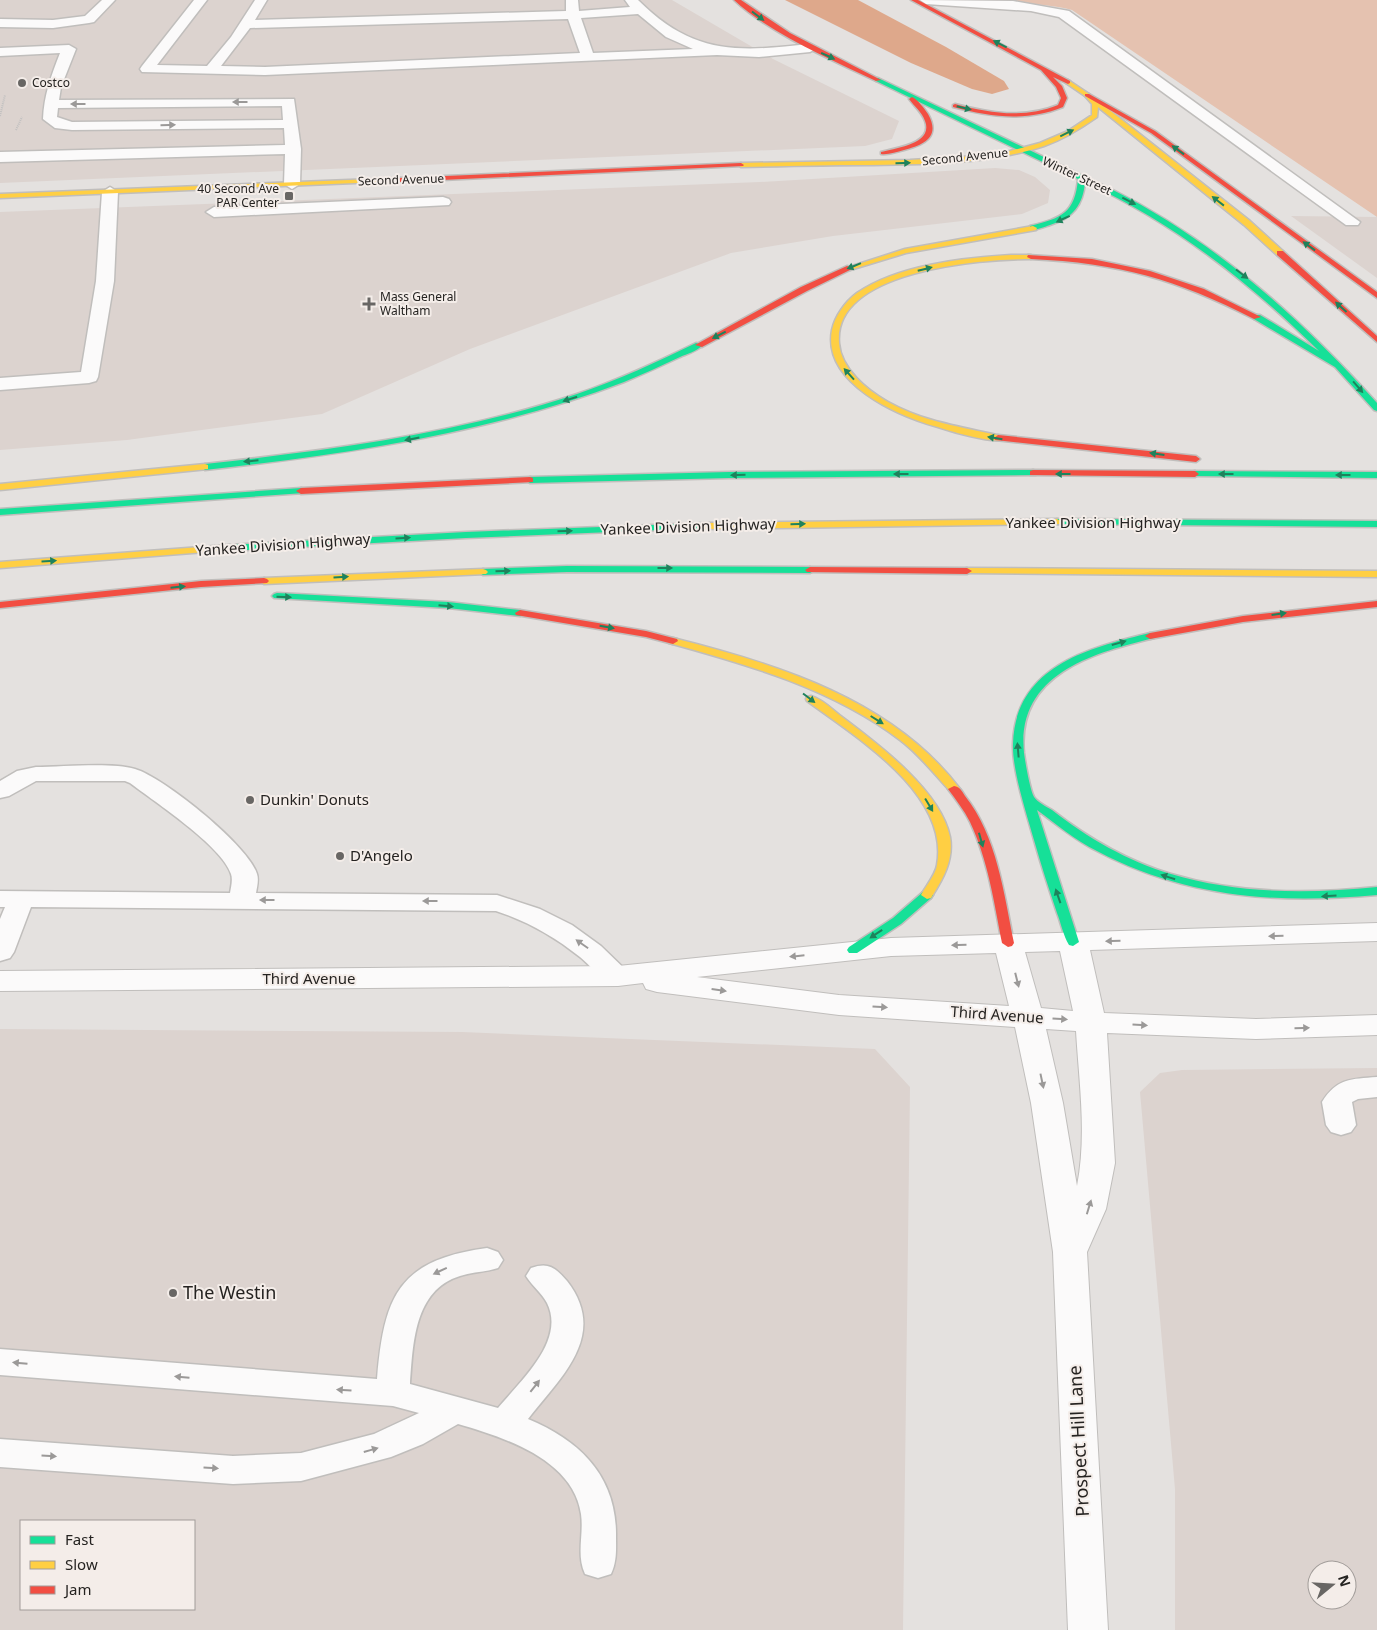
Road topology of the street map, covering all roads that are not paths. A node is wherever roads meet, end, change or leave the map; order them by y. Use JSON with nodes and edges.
{"nodes":[{"id":1,"x":109,"y":0,"type":"edge"},
{"id":2,"x":201,"y":0,"type":"edge"},
{"id":3,"x":261,"y":0,"type":"edge"},
{"id":4,"x":572,"y":0,"type":"edge"},
{"id":5,"x":737,"y":0,"type":"edge"},
{"id":6,"x":914,"y":0,"type":"edge"},
{"id":7,"x":926,"y":0,"type":"edge"},
{"id":8,"x":635,"y":5,"type":"edge"},
{"id":9,"x":1021,"y":5,"type":"junction"},
{"id":10,"x":573,"y":15,"type":"junction"},
{"id":11,"x":0,"y":23,"type":"edge"},
{"id":12,"x":246,"y":24,"type":"junction"},
{"id":13,"x":978,"y":33,"type":"junction"},
{"id":14,"x":810,"y":48,"type":"junction"},
{"id":15,"x":0,"y":52,"type":"edge"},
{"id":16,"x":712,"y":52,"type":"junction"},
{"id":17,"x":588,"y":57,"type":"junction"},
{"id":18,"x":1027,"y":58,"type":"junction"},
{"id":19,"x":211,"y":70,"type":"junction"},
{"id":20,"x":901,"y":90,"type":"junction"},
{"id":21,"x":1087,"y":95,"type":"junction"},
{"id":22,"x":51,"y":104,"type":"junction"},
{"id":23,"x":289,"y":124,"type":"junction"},
{"id":24,"x":293,"y":149,"type":"junction"},
{"id":25,"x":1022,"y":150,"type":"junction"},
{"id":26,"x":0,"y":156,"type":"edge"},
{"id":27,"x":802,"y":163,"type":"junction"},
{"id":28,"x":1082,"y":178,"type":"junction"},
{"id":29,"x":361,"y":182,"type":"junction"},
{"id":30,"x":292,"y":184,"type":"junction"},
{"id":31,"x":220,"y":187,"type":"junction"},
{"id":32,"x":110,"y":192,"type":"junction"},
{"id":33,"x":0,"y":196,"type":"edge"},
{"id":34,"x":442,"y":202,"type":"dead end"},
{"id":35,"x":360,"y":210,"type":"junction"},
{"id":36,"x":1352,"y":222,"type":"dead end"},
{"id":37,"x":1377,"y":296,"type":"edge"},
{"id":38,"x":1377,"y":340,"type":"edge"},
{"id":39,"x":1340,"y":366,"type":"junction"},
{"id":40,"x":0,"y":384,"type":"edge"},
{"id":41,"x":1377,"y":408,"type":"edge"},
{"id":42,"x":1309,"y":475,"type":"junction"},
{"id":43,"x":1377,"y":475,"type":"edge"},
{"id":44,"x":0,"y":487,"type":"edge"},
{"id":45,"x":0,"y":512,"type":"edge"},
{"id":46,"x":1377,"y":524,"type":"edge"},
{"id":47,"x":0,"y":565,"type":"edge"},
{"id":48,"x":1377,"y":574,"type":"edge"},
{"id":49,"x":262,"y":596,"type":"dead end"},
{"id":50,"x":188,"y":597,"type":"dead end"},
{"id":51,"x":78,"y":598,"type":"junction"},
{"id":52,"x":1377,"y":604,"type":"edge"},
{"id":53,"x":0,"y":605,"type":"edge"},
{"id":54,"x":770,"y":668,"type":"junction"},
{"id":55,"x":0,"y":791,"type":"edge"},
{"id":56,"x":1028,"y":798,"type":"junction"},
{"id":57,"x":1377,"y":891,"type":"edge"},
{"id":58,"x":11,"y":899,"type":"edge"},
{"id":59,"x":241,"y":900,"type":"junction"},
{"id":60,"x":1377,"y":932,"type":"edge"},
{"id":61,"x":1073,"y":942,"type":"junction"},
{"id":62,"x":1008,"y":943,"type":"junction"},
{"id":63,"x":852,"y":950,"type":"junction"},
{"id":64,"x":0,"y":952,"type":"edge"},
{"id":65,"x":618,"y":976,"type":"junction"},
{"id":66,"x":0,"y":981,"type":"edge"},
{"id":67,"x":1026,"y":1017,"type":"junction"},
{"id":68,"x":1091,"y":1021,"type":"junction"},
{"id":69,"x":1377,"y":1025,"type":"edge"},
{"id":70,"x":1377,"y":1087,"type":"edge"},
{"id":71,"x":1341,"y":1125,"type":"dead end"},
{"id":72,"x":1070,"y":1252,"type":"junction"},
{"id":73,"x":487,"y":1260,"type":"dead end"},
{"id":74,"x":542,"y":1276,"type":"dead end"},
{"id":75,"x":0,"y":1362,"type":"edge"},
{"id":76,"x":392,"y":1393,"type":"junction"},
{"id":77,"x":453,"y":1411,"type":"junction"},
{"id":78,"x":505,"y":1424,"type":"junction"},
{"id":79,"x":0,"y":1453,"type":"edge"},
{"id":80,"x":598,"y":1563,"type":"dead end"},
{"id":81,"x":1088,"y":1630,"type":"edge"}],
"edges":[{"from":1,"to":11,"type":"lane"},
{"from":2,"to":19,"type":"lane"},
{"from":3,"to":12,"type":"lane"},
{"from":4,"to":10,"type":"lane"},
{"from":5,"to":14,"type":"main road","name":"Winter Street","one_way":true},
{"from":6,"to":13,"type":"main road"},
{"from":7,"to":9,"type":"lane"},
{"from":8,"to":10,"type":"lane"},
{"from":8,"to":16,"type":"lane"},
{"from":9,"to":13,"type":"lane"},
{"from":9,"to":36,"type":"lane"},
{"from":10,"to":12,"type":"lane"},
{"from":10,"to":17,"type":"lane"},
{"from":12,"to":19,"type":"lane"},
{"from":18,"to":13,"type":"main road","one_way":true},
{"from":14,"to":16,"type":"lane"},
{"from":14,"to":20,"type":"main road","name":"Winter Street","one_way":true},
{"from":15,"to":22,"type":"lane"},
{"from":16,"to":17,"type":"lane"},
{"from":17,"to":19,"type":"lane"},
{"from":20,"to":18,"type":"main road","one_way":true},
{"from":18,"to":21,"type":"main road"},
{"from":20,"to":25,"type":"main road","name":"Winter Street"},
{"from":20,"to":27,"type":"main road","name":"Second Avenue"},
{"from":25,"to":21,"type":"main road","name":"Second Avenue","one_way":true},
{"from":37,"to":21,"type":"main road","one_way":true},
{"from":38,"to":21,"type":"main road","one_way":true},
{"from":22,"to":23,"type":"lane","one_way":true},
{"from":23,"to":22,"type":"lane","one_way":true},
{"from":23,"to":24,"type":"lane"},
{"from":24,"to":26,"type":"lane"},
{"from":24,"to":30,"type":"lane"},
{"from":27,"to":25,"type":"main road","name":"Second Avenue","one_way":true},
{"from":25,"to":28,"type":"main road","name":"Winter Street"},
{"from":27,"to":29,"type":"main road","name":"Second Avenue"},
{"from":28,"to":39,"type":"main road","name":"Winter Street","one_way":true},
{"from":28,"to":44,"type":"main road","one_way":true},
{"from":29,"to":30,"type":"main road","name":"Second Avenue"},
{"from":29,"to":35,"type":"lane"},
{"from":30,"to":31,"type":"main road","name":"Second Avenue"},
{"from":31,"to":32,"type":"main road","name":"Second Avenue"},
{"from":31,"to":35,"type":"lane"},
{"from":32,"to":33,"type":"main road","name":"Second Avenue"},
{"from":32,"to":40,"type":"lane"},
{"from":34,"to":35,"type":"lane"},
{"from":39,"to":41,"type":"main road","name":"Winter Street","one_way":true},
{"from":42,"to":39,"type":"main road","one_way":true},
{"from":43,"to":42,"type":"main road","one_way":true},
{"from":42,"to":45,"type":"main road","one_way":true},
{"from":47,"to":46,"type":"main road","name":"Yankee Division Highway","one_way":true},
{"from":51,"to":48,"type":"main road","one_way":true},
{"from":49,"to":54,"type":"main road","one_way":true},
{"from":50,"to":51,"type":"main road"},
{"from":51,"to":53,"type":"main road"},
{"from":56,"to":52,"type":"main road","one_way":true},
{"from":54,"to":62,"type":"main road","one_way":true},
{"from":54,"to":63,"type":"main road","one_way":true},
{"from":55,"to":59,"type":"lane"},
{"from":57,"to":56,"type":"main road","one_way":true},
{"from":61,"to":56,"type":"main road","one_way":true},
{"from":58,"to":59,"type":"lane"},
{"from":58,"to":64,"type":"lane"},
{"from":65,"to":59,"type":"lane","one_way":true},
{"from":60,"to":61,"type":"street","name":"Third Avenue","one_way":true},
{"from":61,"to":62,"type":"street","name":"Third Avenue"},
{"from":61,"to":68,"type":"street","name":"Prospect Hill Lane"},
{"from":62,"to":63,"type":"street","name":"Third Avenue","one_way":true},
{"from":62,"to":67,"type":"street","name":"Prospect Hill Lane","one_way":true},
{"from":63,"to":65,"type":"street","name":"Third Avenue","one_way":true},
{"from":65,"to":66,"type":"street","name":"Third Avenue"},
{"from":65,"to":67,"type":"street","name":"Third Avenue","one_way":true},
{"from":67,"to":68,"type":"street","name":"Third Avenue","one_way":true},
{"from":67,"to":72,"type":"street","name":"Prospect Hill Lane","one_way":true},
{"from":68,"to":69,"type":"street","name":"Third Avenue","one_way":true},
{"from":72,"to":68,"type":"street","name":"Prospect Hill Lane","one_way":true},
{"from":70,"to":71,"type":"lane"},
{"from":72,"to":81,"type":"street","name":"Prospect Hill Lane"},
{"from":73,"to":76,"type":"lane","one_way":true},
{"from":78,"to":74,"type":"lane","one_way":true},
{"from":76,"to":75,"type":"lane","one_way":true},
{"from":76,"to":77,"type":"lane"},
{"from":77,"to":78,"type":"lane"},
{"from":79,"to":77,"type":"lane","one_way":true},
{"from":78,"to":80,"type":"lane"}]}
